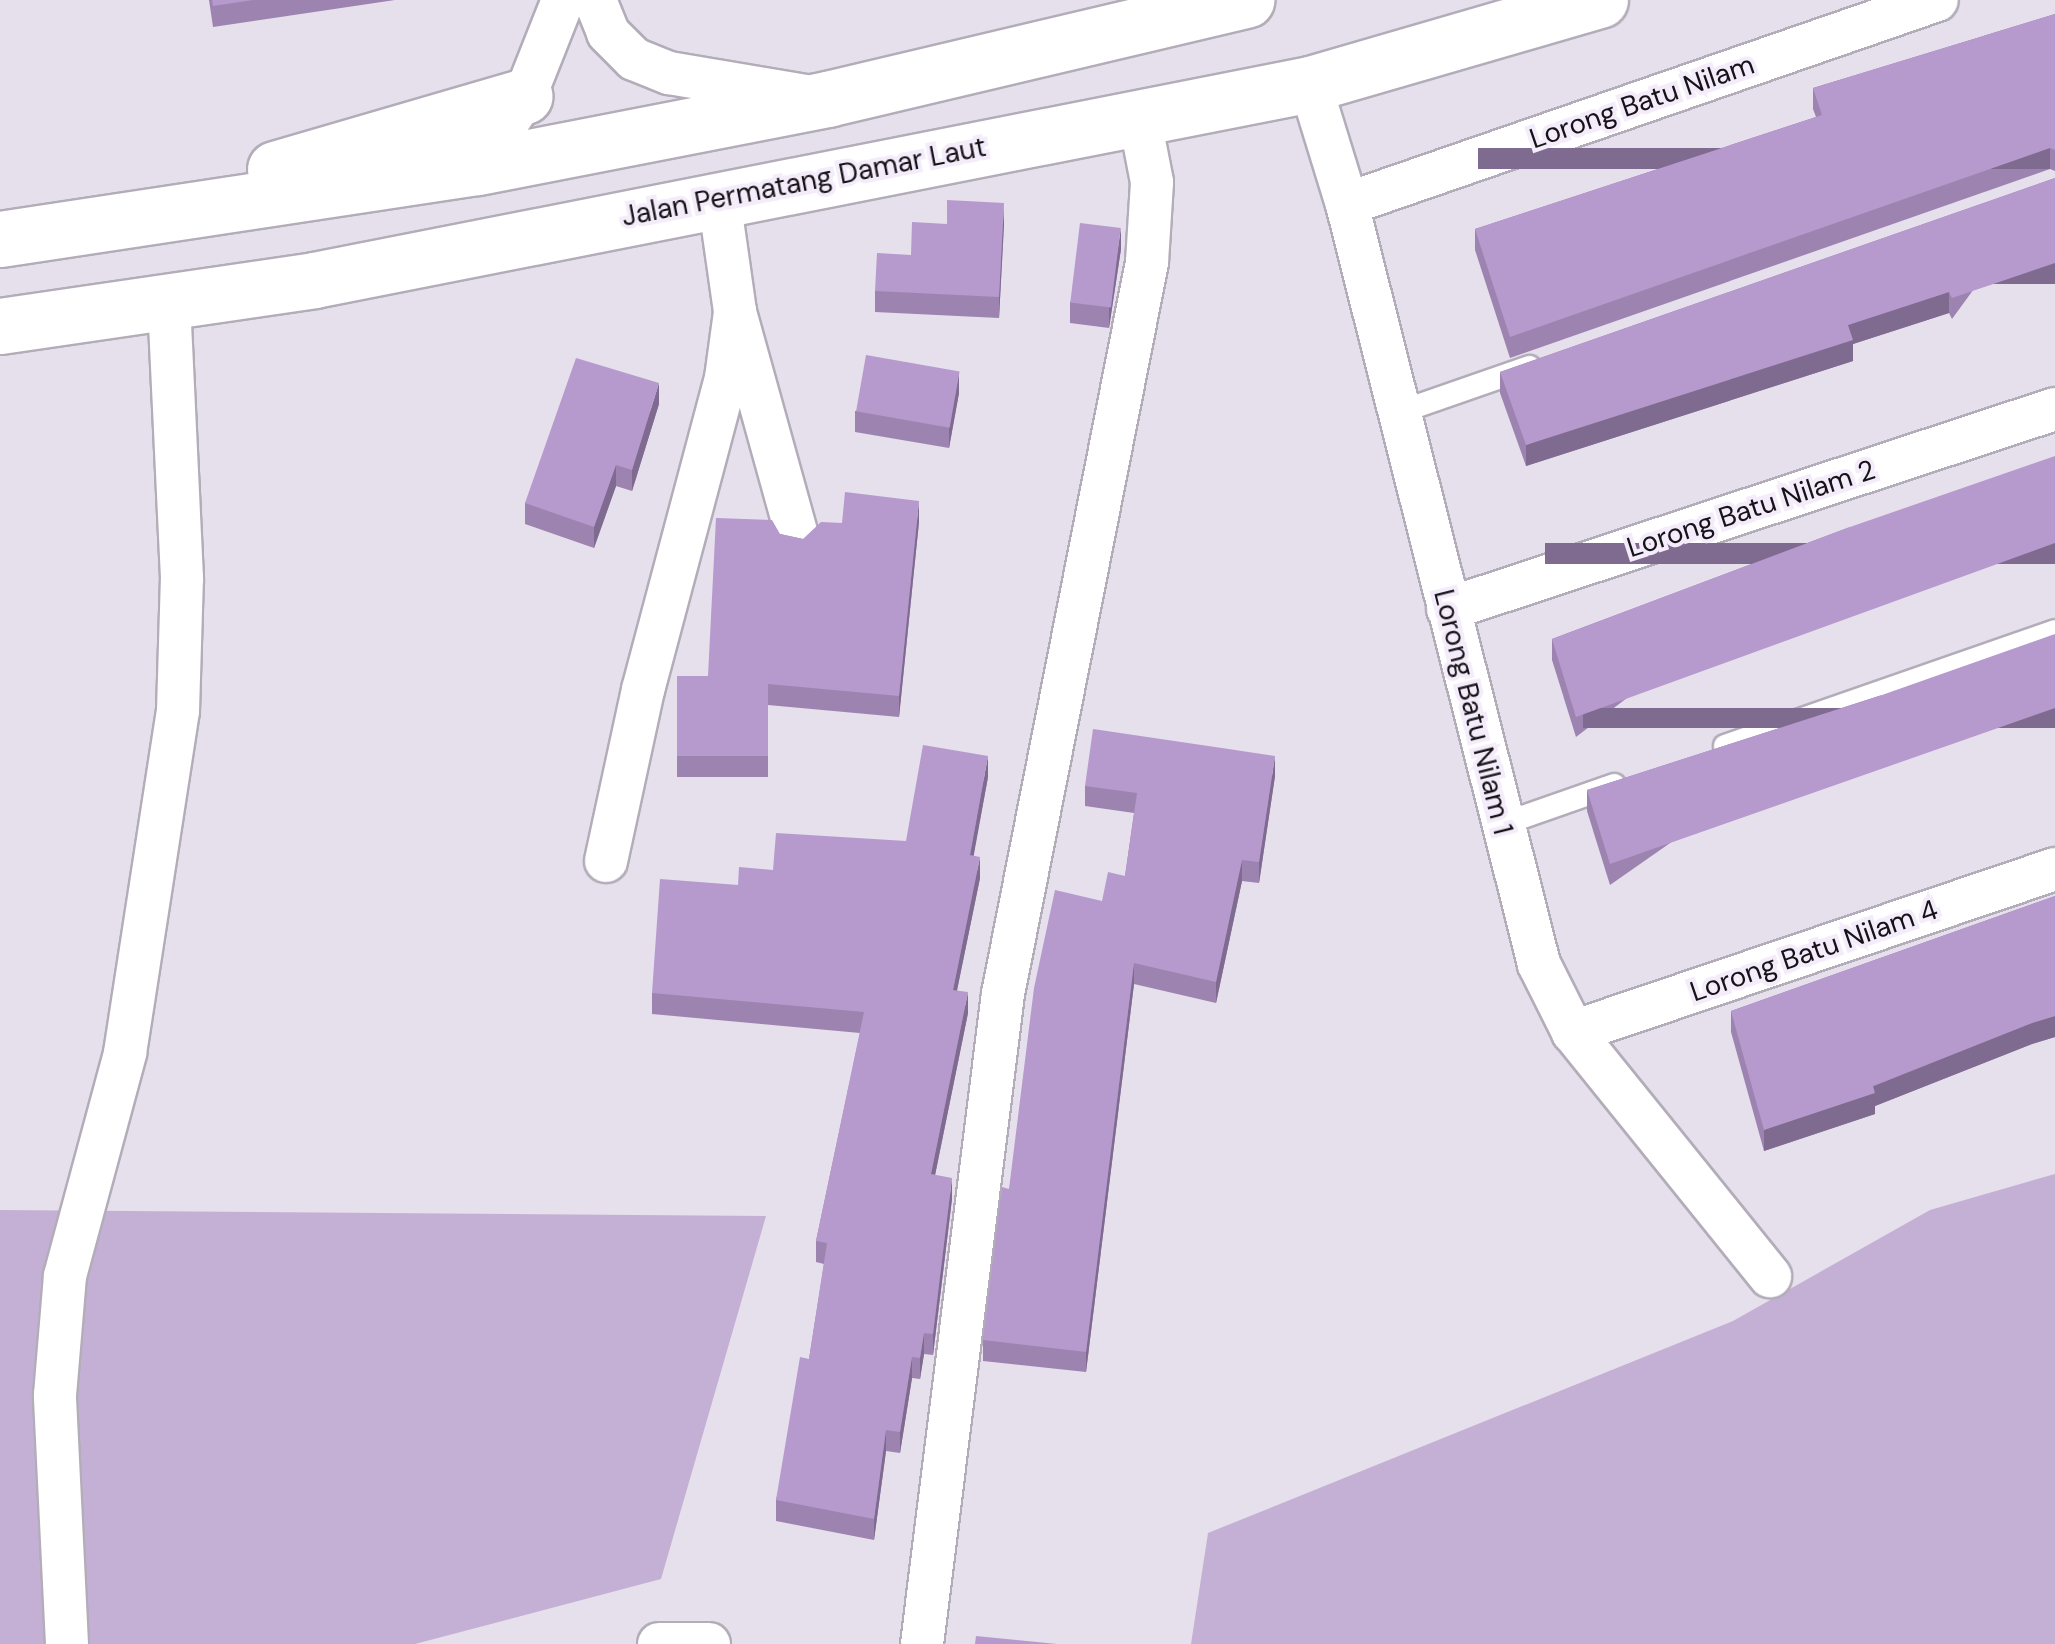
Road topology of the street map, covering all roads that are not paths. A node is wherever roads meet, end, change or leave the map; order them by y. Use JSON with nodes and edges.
{"nodes":[{"id":1,"x":563,"y":0,"type":"edge"},
{"id":2,"x":595,"y":0,"type":"edge"},
{"id":3,"x":1246,"y":0,"type":"edge"},
{"id":4,"x":1600,"y":0,"type":"edge"},
{"id":5,"x":1938,"y":0,"type":"edge"},
{"id":6,"x":1310,"y":84,"type":"junction"},
{"id":7,"x":525,"y":96,"type":"junction"},
{"id":8,"x":827,"y":99,"type":"junction"},
{"id":9,"x":1139,"y":115,"type":"junction"},
{"id":10,"x":478,"y":167,"type":"junction"},
{"id":11,"x":719,"y":199,"type":"junction"},
{"id":12,"x":1346,"y":204,"type":"junction"},
{"id":13,"x":61,"y":232,"type":"junction"},
{"id":14,"x":0,"y":239,"type":"edge"},
{"id":15,"x":169,"y":301,"type":"junction"},
{"id":16,"x":735,"y":312,"type":"junction"},
{"id":17,"x":0,"y":326,"type":"edge"},
{"id":18,"x":1550,"y":359,"type":"edge"},
{"id":19,"x":2055,"y":408,"type":"edge"},
{"id":20,"x":1400,"y":412,"type":"junction"},
{"id":21,"x":797,"y":536,"type":"edge"},
{"id":22,"x":1448,"y":608,"type":"junction"},
{"id":23,"x":2055,"y":632,"type":"edge"},
{"id":24,"x":1703,"y":754,"type":"edge"},
{"id":25,"x":1629,"y":780,"type":"edge"},
{"id":26,"x":1500,"y":825,"type":"junction"},
{"id":27,"x":606,"y":862,"type":"dead end"},
{"id":28,"x":2055,"y":870,"type":"edge"},
{"id":29,"x":1573,"y":1032,"type":"junction"},
{"id":30,"x":1770,"y":1276,"type":"dead end"},
{"id":31,"x":67,"y":1644,"type":"edge"},
{"id":32,"x":659,"y":1644,"type":"edge"},
{"id":33,"x":709,"y":1644,"type":"edge"},
{"id":34,"x":922,"y":1644,"type":"edge"}],
"edges":[{"from":1,"to":7,"type":"street"},
{"from":2,"to":8,"type":"street"},
{"from":3,"to":8,"type":"highway"},
{"from":4,"to":6,"type":"highway","name":"Jalan Permatang Damar Laut"},
{"from":5,"to":12,"type":"street","name":"Lorong Batu Nilam"},
{"from":6,"to":9,"type":"highway","name":"Jalan Permatang Damar Laut"},
{"from":6,"to":12,"type":"street","name":"Lorong Batu Nilam 1"},
{"from":7,"to":10,"type":"street"},
{"from":7,"to":13,"type":"highway"},
{"from":8,"to":10,"type":"highway"},
{"from":9,"to":11,"type":"highway","name":"Jalan Permatang Damar Laut"},
{"from":9,"to":34,"type":"street"},
{"from":10,"to":13,"type":"highway"},
{"from":11,"to":15,"type":"highway","name":"Jalan Permatang Damar Laut"},
{"from":11,"to":16,"type":"street"},
{"from":12,"to":20,"type":"street","name":"Lorong Batu Nilam 1"},
{"from":13,"to":14,"type":"highway"},
{"from":15,"to":17,"type":"highway","name":"Jalan Permatang Damar Laut"},
{"from":15,"to":31,"type":"street"},
{"from":16,"to":21,"type":"street"},
{"from":16,"to":27,"type":"street"},
{"from":18,"to":20,"type":"lane"},
{"from":19,"to":22,"type":"street","name":"Lorong Batu Nilam 2"},
{"from":20,"to":22,"type":"street","name":"Lorong Batu Nilam 1"},
{"from":22,"to":26,"type":"street","name":"Lorong Batu Nilam 1"},
{"from":23,"to":24,"type":"lane"},
{"from":25,"to":26,"type":"lane"},
{"from":26,"to":29,"type":"street","name":"Lorong Batu Nilam 1"},
{"from":28,"to":29,"type":"street","name":"Lorong Batu Nilam 4"},
{"from":29,"to":30,"type":"street","name":"Lorong Batu Nilam 1"},
{"from":32,"to":33,"type":"street"}]}
